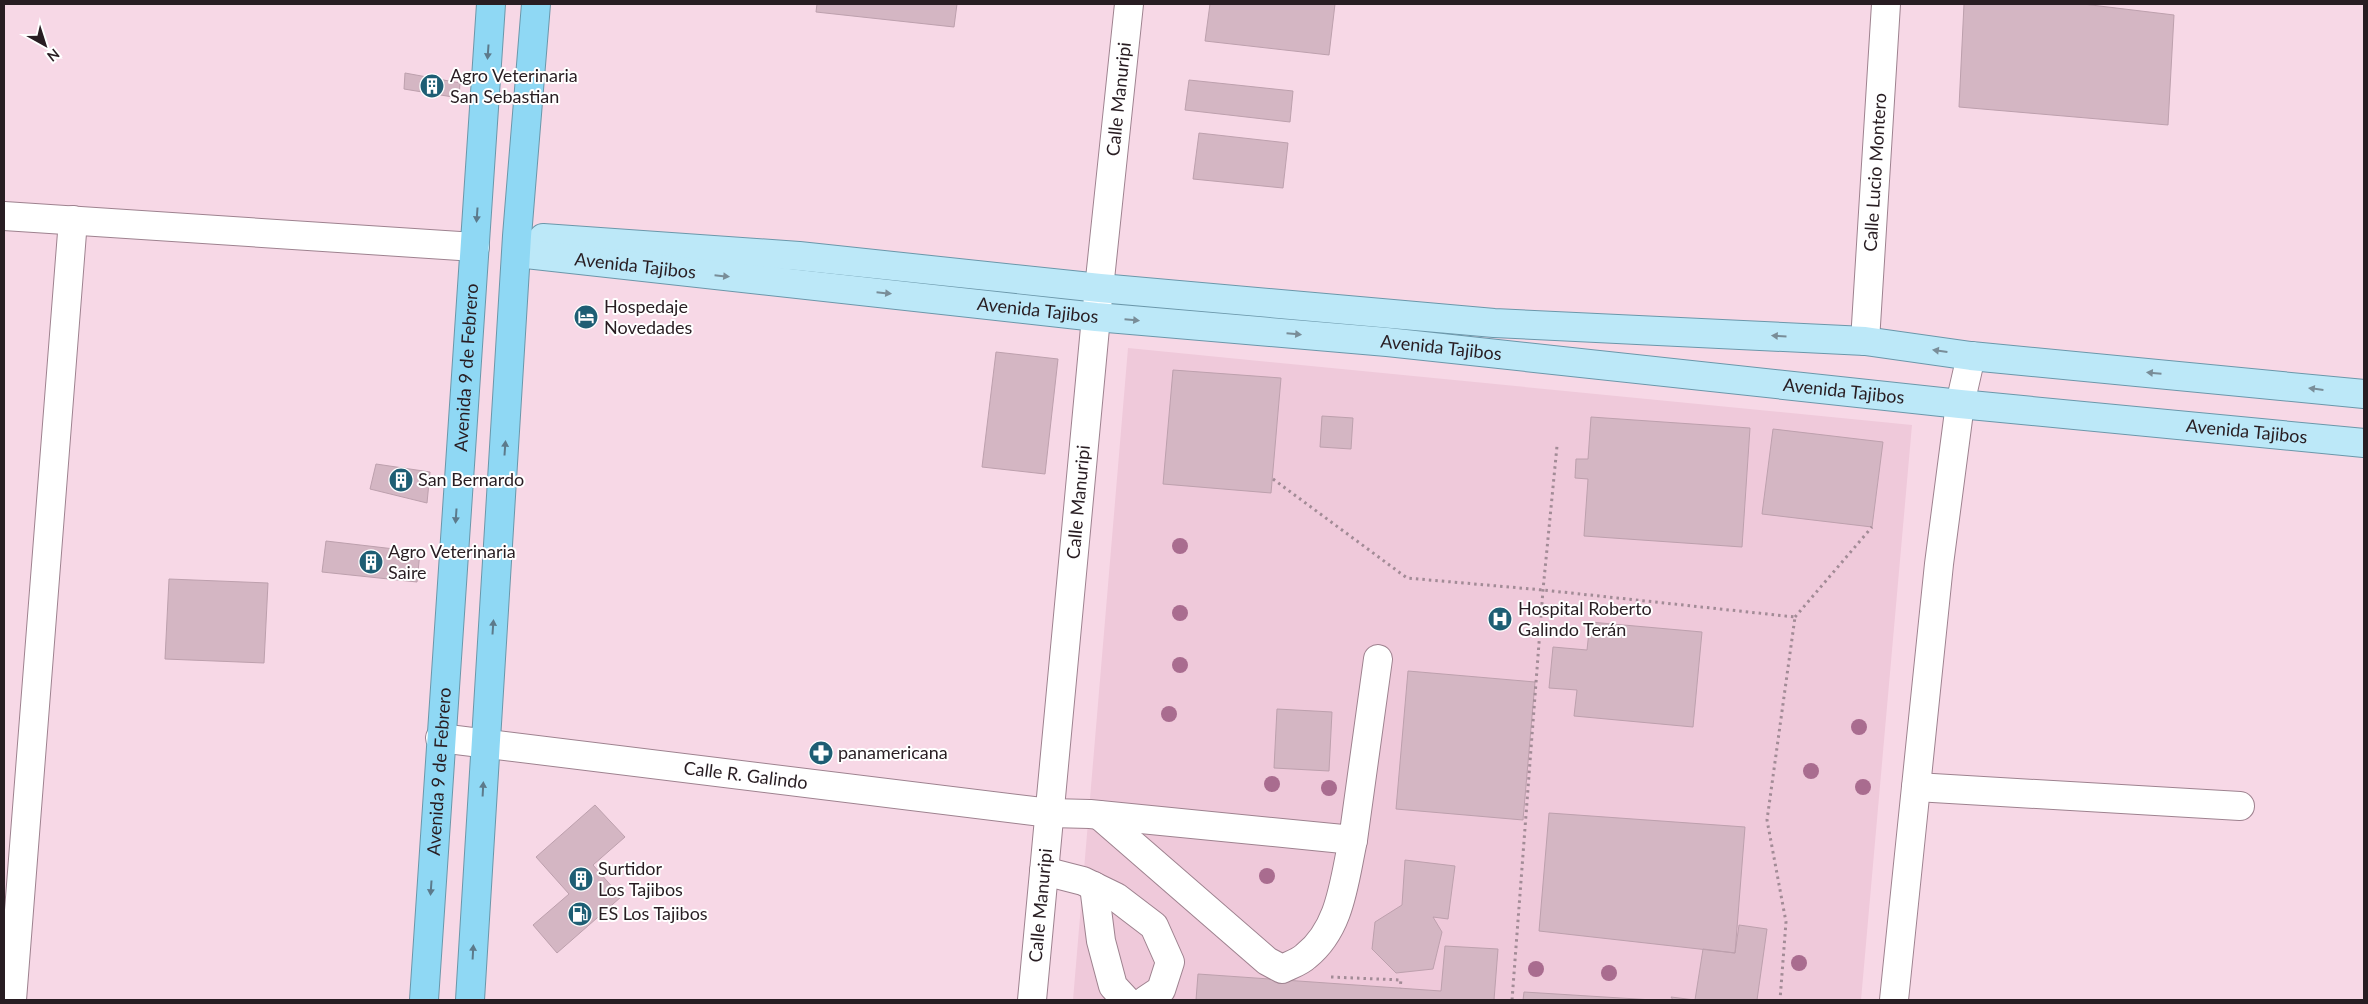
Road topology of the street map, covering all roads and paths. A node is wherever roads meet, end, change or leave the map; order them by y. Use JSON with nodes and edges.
{"nodes":[{"id":1,"x":491,"y":4,"type":"edge"},
{"id":2,"x":536,"y":4,"type":"edge"},
{"id":3,"x":1129,"y":4,"type":"edge"},
{"id":4,"x":1886,"y":4,"type":"edge"},
{"id":5,"x":4,"y":216,"type":"edge"},
{"id":6,"x":73,"y":220,"type":"junction"},
{"id":7,"x":517,"y":245,"type":"junction"},
{"id":8,"x":475,"y":247,"type":"junction"},
{"id":9,"x":1100,"y":288,"type":"junction"},
{"id":10,"x":1096,"y":317,"type":"junction"},
{"id":11,"x":1865,"y":341,"type":"junction"},
{"id":12,"x":1971,"y":356,"type":"junction"},
{"id":13,"x":2364,"y":394,"type":"edge"},
{"id":14,"x":1960,"y":404,"type":"junction"},
{"id":15,"x":2364,"y":443,"type":"edge"},
{"id":16,"x":1557,"y":446,"type":"dead end"},
{"id":17,"x":1273,"y":479,"type":"dead end"},
{"id":18,"x":1872,"y":527,"type":"dead end"},
{"id":19,"x":1543,"y":590,"type":"junction"},
{"id":20,"x":1795,"y":617,"type":"junction"},
{"id":21,"x":1378,"y":659,"type":"dead end"},
{"id":22,"x":440,"y":738,"type":"junction"},
{"id":23,"x":486,"y":743,"type":"junction"},
{"id":24,"x":1916,"y":787,"type":"junction"},
{"id":25,"x":2240,"y":806,"type":"dead end"},
{"id":26,"x":1050,"y":813,"type":"junction"},
{"id":27,"x":1099,"y":815,"type":"junction"},
{"id":28,"x":1353,"y":840,"type":"junction"},
{"id":29,"x":1044,"y":871,"type":"junction"},
{"id":30,"x":1094,"y":886,"type":"junction"},
{"id":31,"x":1282,"y":969,"type":"junction"},
{"id":32,"x":1400,"y":988,"type":"dead end"},
{"id":33,"x":12,"y":1000,"type":"edge"},
{"id":34,"x":424,"y":1000,"type":"edge"},
{"id":35,"x":470,"y":1000,"type":"edge"},
{"id":36,"x":1032,"y":1000,"type":"edge"},
{"id":37,"x":1126,"y":1000,"type":"edge"},
{"id":38,"x":1146,"y":1000,"type":"edge"},
{"id":39,"x":1512,"y":1000,"type":"edge"},
{"id":40,"x":1780,"y":1000,"type":"edge"},
{"id":41,"x":1894,"y":1000,"type":"edge"}],
"edges":[{"from":1,"to":8,"type":"highway","name":"Avenida 9 de Febrero","one_way":true},
{"from":2,"to":7,"type":"highway"},
{"from":3,"to":9,"type":"street","name":"Calle Manuripi"},
{"from":4,"to":11,"type":"street","name":"Calle Lucio Montero"},
{"from":5,"to":6,"type":"street"},
{"from":6,"to":8,"type":"street"},
{"from":6,"to":33,"type":"street"},
{"from":7,"to":9,"type":"main road","name":"Avenida Tajibos"},
{"from":7,"to":10,"type":"main road","name":"Avenida Tajibos","one_way":true},
{"from":23,"to":7,"type":"highway","one_way":true},
{"from":8,"to":22,"type":"highway","name":"Avenida 9 de Febrero","one_way":true},
{"from":9,"to":10,"type":"street","name":"Calle Manuripi"},
{"from":11,"to":9,"type":"main road","name":"Avenida Tajibos","one_way":true},
{"from":10,"to":14,"type":"main road","name":"Avenida Tajibos","one_way":true},
{"from":10,"to":26,"type":"street","name":"Calle Manuripi"},
{"from":12,"to":11,"type":"main road","name":"Avenida Tajibos","one_way":true},
{"from":13,"to":12,"type":"main road","name":"Avenida Tajibos","one_way":true},
{"from":12,"to":14,"type":"street"},
{"from":14,"to":15,"type":"main road","name":"Avenida Tajibos"},
{"from":14,"to":24,"type":"street"},
{"from":16,"to":19,"type":"path"},
{"from":17,"to":19,"type":"path"},
{"from":18,"to":20,"type":"path"},
{"from":19,"to":20,"type":"path"},
{"from":19,"to":39,"type":"path"},
{"from":20,"to":40,"type":"path"},
{"from":21,"to":28,"type":"street"},
{"from":22,"to":23,"type":"street","name":"Calle R. Galindo"},
{"from":22,"to":34,"type":"highway","name":"Avenida 9 de Febrero","one_way":true},
{"from":23,"to":26,"type":"street","name":"Calle R. Galindo"},
{"from":35,"to":23,"type":"highway","one_way":true},
{"from":24,"to":25,"type":"street"},
{"from":24,"to":41,"type":"street"},
{"from":26,"to":27,"type":"street","name":"Calle R. Galindo"},
{"from":26,"to":29,"type":"street","name":"Calle Manuripi"},
{"from":27,"to":28,"type":"street","name":"Calle R. Galindo"},
{"from":27,"to":31,"type":"street"},
{"from":28,"to":31,"type":"street"},
{"from":29,"to":30,"type":"street"},
{"from":29,"to":36,"type":"street","name":"Calle Manuripi"},
{"from":30,"to":37,"type":"street"},
{"from":30,"to":38,"type":"street"},
{"from":31,"to":32,"type":"path"}]}
